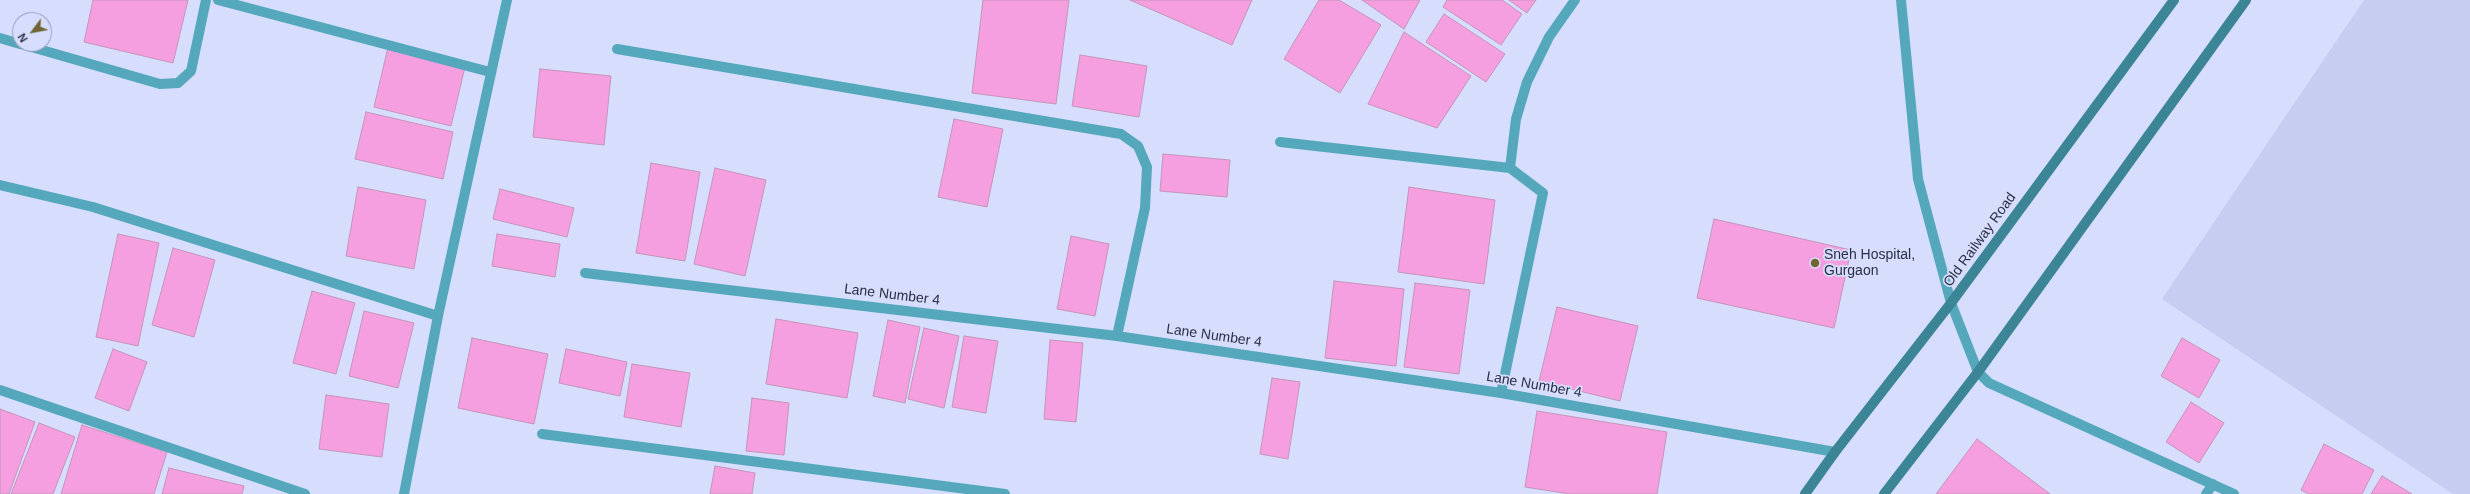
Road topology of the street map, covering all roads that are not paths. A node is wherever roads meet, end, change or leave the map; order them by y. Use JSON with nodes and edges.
{"nodes":[{"id":1,"x":206,"y":0,"type":"edge"},
{"id":2,"x":218,"y":0,"type":"edge"},
{"id":3,"x":508,"y":0,"type":"edge"},
{"id":4,"x":1575,"y":0,"type":"edge"},
{"id":5,"x":1901,"y":0,"type":"edge"},
{"id":6,"x":2174,"y":0,"type":"edge"},
{"id":7,"x":2246,"y":0,"type":"edge"},
{"id":8,"x":0,"y":38,"type":"edge"},
{"id":9,"x":12,"y":41,"type":"edge"},
{"id":10,"x":617,"y":49,"type":"dead end"},
{"id":11,"x":49,"y":52,"type":"edge"},
{"id":12,"x":490,"y":72,"type":"junction"},
{"id":13,"x":1280,"y":142,"type":"dead end"},
{"id":14,"x":1510,"y":168,"type":"junction"},
{"id":15,"x":0,"y":185,"type":"edge"},
{"id":16,"x":585,"y":273,"type":"dead end"},
{"id":17,"x":1951,"y":303,"type":"junction"},
{"id":18,"x":438,"y":316,"type":"junction"},
{"id":19,"x":1117,"y":336,"type":"junction"},
{"id":20,"x":1978,"y":372,"type":"junction"},
{"id":21,"x":0,"y":390,"type":"edge"},
{"id":22,"x":1502,"y":393,"type":"junction"},
{"id":23,"x":542,"y":434,"type":"dead end"},
{"id":24,"x":1834,"y":452,"type":"junction"},
{"id":25,"x":2213,"y":484,"type":"junction"},
{"id":26,"x":306,"y":494,"type":"edge"},
{"id":27,"x":404,"y":494,"type":"edge"},
{"id":28,"x":1005,"y":494,"type":"edge"},
{"id":29,"x":1805,"y":494,"type":"edge"},
{"id":30,"x":1884,"y":494,"type":"edge"},
{"id":31,"x":2206,"y":494,"type":"edge"},
{"id":32,"x":2234,"y":494,"type":"edge"}],
"edges":[{"from":1,"to":11,"type":"street"},
{"from":2,"to":12,"type":"street"},
{"from":3,"to":12,"type":"street"},
{"from":4,"to":14,"type":"street"},
{"from":5,"to":17,"type":"street"},
{"from":6,"to":17,"type":"main road","name":"Old Railway Road"},
{"from":7,"to":20,"type":"main road"},
{"from":8,"to":9,"type":"street"},
{"from":10,"to":19,"type":"street"},
{"from":12,"to":18,"type":"street"},
{"from":13,"to":14,"type":"street"},
{"from":14,"to":22,"type":"street"},
{"from":15,"to":18,"type":"street"},
{"from":16,"to":19,"type":"street","name":"Lane Number 4"},
{"from":17,"to":20,"type":"street"},
{"from":17,"to":24,"type":"main road","name":"Old Railway Road"},
{"from":18,"to":27,"type":"street"},
{"from":19,"to":22,"type":"street","name":"Lane Number 4"},
{"from":20,"to":25,"type":"street"},
{"from":20,"to":30,"type":"main road"},
{"from":21,"to":26,"type":"street"},
{"from":22,"to":24,"type":"street","name":"Lane Number 4"},
{"from":23,"to":28,"type":"street"},
{"from":24,"to":29,"type":"main road","name":"Old Railway Road"},
{"from":25,"to":31,"type":"street"},
{"from":25,"to":32,"type":"street"}]}
